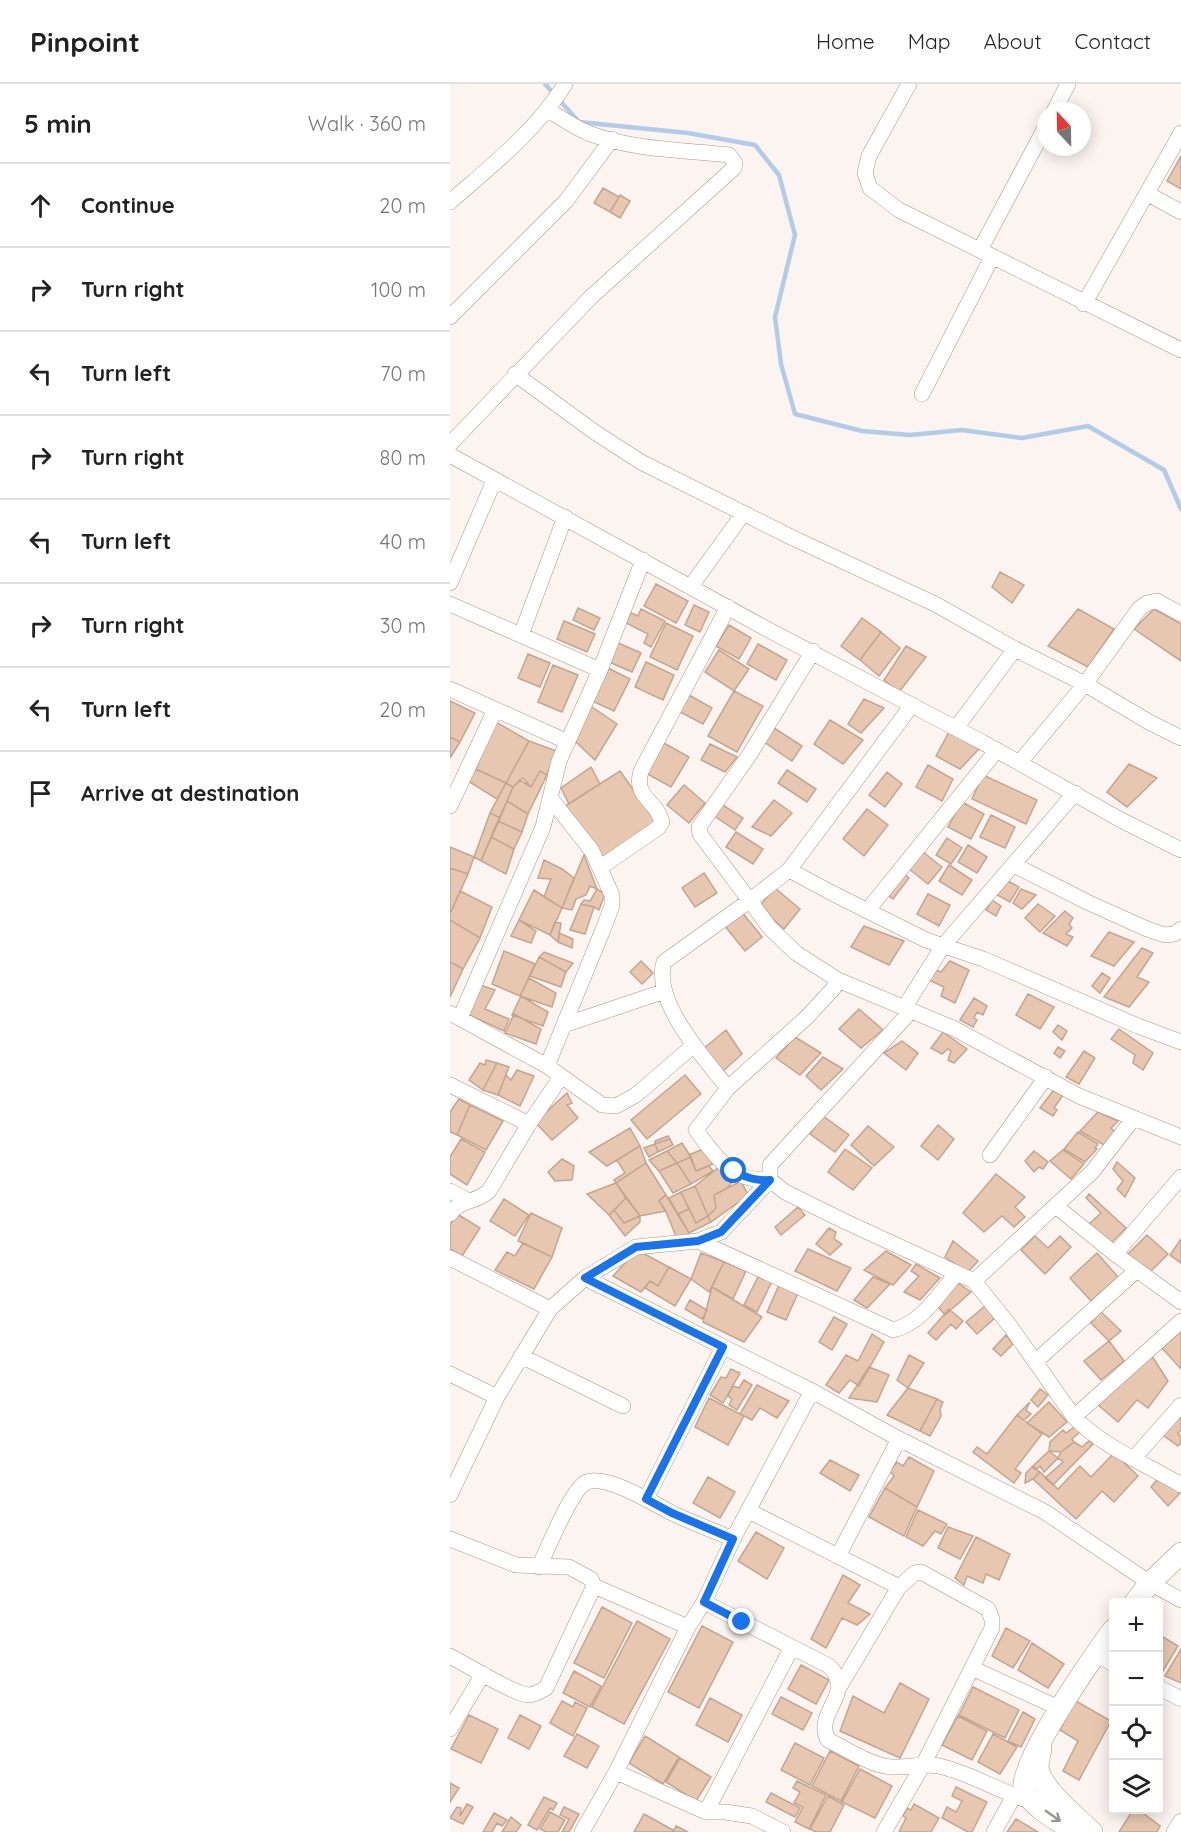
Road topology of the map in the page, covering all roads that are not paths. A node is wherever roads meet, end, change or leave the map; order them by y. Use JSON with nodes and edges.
{"nodes":[{"id":1,"x":565,"y":84,"type":"edge"},
{"id":2,"x":909,"y":84,"type":"edge"},
{"id":3,"x":1068,"y":84,"type":"edge"},
{"id":4,"x":1059,"y":102,"type":"edge"},
{"id":5,"x":551,"y":106,"type":"junction"},
{"id":6,"x":1181,"y":133,"type":"edge"},
{"id":7,"x":612,"y":140,"type":"junction"},
{"id":8,"x":1037,"y":145,"type":"edge"},
{"id":9,"x":1148,"y":194,"type":"junction"},
{"id":10,"x":450,"y":202,"type":"edge"},
{"id":11,"x":1181,"y":212,"type":"edge"},
{"id":12,"x":986,"y":254,"type":"junction"},
{"id":13,"x":1084,"y":304,"type":"junction"},
{"id":14,"x":450,"y":317,"type":"edge"},
{"id":15,"x":1181,"y":350,"type":"edge"},
{"id":16,"x":515,"y":374,"type":"junction"},
{"id":17,"x":922,"y":394,"type":"dead end"},
{"id":18,"x":450,"y":444,"type":"edge"},
{"id":19,"x":450,"y":456,"type":"edge"},
{"id":20,"x":494,"y":481,"type":"junction"},
{"id":21,"x":744,"y":514,"type":"junction"},
{"id":22,"x":565,"y":517,"type":"junction"},
{"id":23,"x":643,"y":560,"type":"junction"},
{"id":24,"x":450,"y":583,"type":"edge"},
{"id":25,"x":691,"y":586,"type":"junction"},
{"id":26,"x":450,"y":604,"type":"edge"},
{"id":27,"x":728,"y":607,"type":"junction"},
{"id":28,"x":1181,"y":614,"type":"edge"},
{"id":29,"x":521,"y":635,"type":"junction"},
{"id":30,"x":1015,"y":649,"type":"junction"},
{"id":31,"x":813,"y":651,"type":"junction"},
{"id":32,"x":600,"y":670,"type":"junction"},
{"id":33,"x":1085,"y":684,"type":"junction"},
{"id":34,"x":450,"y":689,"type":"edge"},
{"id":35,"x":912,"y":705,"type":"junction"},
{"id":36,"x":495,"y":710,"type":"junction"},
{"id":37,"x":956,"y":728,"type":"junction"},
{"id":38,"x":1181,"y":738,"type":"edge"},
{"id":39,"x":568,"y":742,"type":"junction"},
{"id":40,"x":997,"y":750,"type":"junction"},
{"id":41,"x":1020,"y":762,"type":"junction"},
{"id":42,"x":1075,"y":793,"type":"junction"},
{"id":43,"x":551,"y":799,"type":"junction"},
{"id":44,"x":450,"y":806,"type":"edge"},
{"id":45,"x":1181,"y":850,"type":"edge"},
{"id":46,"x":1014,"y":865,"type":"junction"},
{"id":47,"x":601,"y":867,"type":"junction"},
{"id":48,"x":789,"y":870,"type":"junction"},
{"id":49,"x":749,"y":901,"type":"junction"},
{"id":50,"x":867,"y":911,"type":"junction"},
{"id":51,"x":1181,"y":929,"type":"edge"},
{"id":52,"x":943,"y":946,"type":"junction"},
{"id":53,"x":838,"y":980,"type":"junction"},
{"id":54,"x":665,"y":991,"type":"junction"},
{"id":55,"x":908,"y":1009,"type":"junction"},
{"id":56,"x":455,"y":1016,"type":"edge"},
{"id":57,"x":564,"y":1024,"type":"junction"},
{"id":58,"x":1181,"y":1042,"type":"edge"},
{"id":59,"x":694,"y":1045,"type":"junction"},
{"id":60,"x":547,"y":1066,"type":"junction"},
{"id":61,"x":561,"y":1077,"type":"junction"},
{"id":62,"x":1046,"y":1077,"type":"junction"},
{"id":63,"x":450,"y":1085,"type":"edge"},
{"id":64,"x":728,"y":1088,"type":"junction"},
{"id":65,"x":1134,"y":1118,"type":"junction"},
{"id":66,"x":529,"y":1124,"type":"junction"},
{"id":67,"x":1181,"y":1137,"type":"edge"},
{"id":68,"x":990,"y":1155,"type":"dead end"},
{"id":69,"x":1181,"y":1177,"type":"edge"},
{"id":70,"x":770,"y":1180,"type":"junction"},
{"id":71,"x":450,"y":1191,"type":"edge"},
{"id":72,"x":469,"y":1201,"type":"junction"},
{"id":73,"x":1057,"y":1207,"type":"junction"},
{"id":74,"x":450,"y":1214,"type":"edge"},
{"id":75,"x":698,"y":1241,"type":"junction"},
{"id":76,"x":1115,"y":1254,"type":"junction"},
{"id":77,"x":450,"y":1258,"type":"edge"},
{"id":78,"x":1137,"y":1270,"type":"junction"},
{"id":79,"x":957,"y":1274,"type":"junction"},
{"id":80,"x":585,"y":1278,"type":"junction"},
{"id":81,"x":974,"y":1281,"type":"junction"},
{"id":82,"x":1181,"y":1302,"type":"edge"},
{"id":83,"x":550,"y":1309,"type":"junction"},
{"id":84,"x":1181,"y":1321,"type":"edge"},
{"id":85,"x":723,"y":1347,"type":"junction"},
{"id":86,"x":521,"y":1356,"type":"junction"},
{"id":87,"x":1035,"y":1362,"type":"junction"},
{"id":88,"x":450,"y":1374,"type":"edge"},
{"id":89,"x":812,"y":1391,"type":"junction"},
{"id":90,"x":497,"y":1397,"type":"junction"},
{"id":91,"x":1181,"y":1405,"type":"edge"},
{"id":92,"x":623,"y":1407,"type":"dead end"},
{"id":93,"x":1074,"y":1417,"type":"junction"},
{"id":94,"x":899,"y":1439,"type":"junction"},
{"id":95,"x":1133,"y":1459,"type":"junction"},
{"id":96,"x":1181,"y":1485,"type":"edge"},
{"id":97,"x":450,"y":1495,"type":"edge"},
{"id":98,"x":646,"y":1499,"type":"junction"},
{"id":99,"x":748,"y":1511,"type":"junction"},
{"id":100,"x":450,"y":1539,"type":"edge"},
{"id":101,"x":733,"y":1539,"type":"junction"},
{"id":102,"x":1181,"y":1553,"type":"edge"},
{"id":103,"x":838,"y":1556,"type":"junction"},
{"id":104,"x":539,"y":1567,"type":"junction"},
{"id":105,"x":1150,"y":1584,"type":"junction"},
{"id":106,"x":594,"y":1586,"type":"junction"},
{"id":107,"x":899,"y":1587,"type":"junction"},
{"id":108,"x":1138,"y":1598,"type":"edge"},
{"id":109,"x":1181,"y":1600,"type":"edge"},
{"id":110,"x":704,"y":1602,"type":"junction"},
{"id":111,"x":688,"y":1627,"type":"junction"},
{"id":112,"x":1109,"y":1642,"type":"edge"},
{"id":113,"x":792,"y":1647,"type":"junction"},
{"id":114,"x":450,"y":1656,"type":"edge"},
{"id":115,"x":1104,"y":1659,"type":"edge"},
{"id":116,"x":972,"y":1668,"type":"junction"},
{"id":117,"x":483,"y":1674,"type":"junction"},
{"id":118,"x":840,"y":1686,"type":"junction"},
{"id":119,"x":1163,"y":1690,"type":"edge"},
{"id":120,"x":1181,"y":1699,"type":"edge"},
{"id":121,"x":1061,"y":1709,"type":"junction"},
{"id":122,"x":450,"y":1729,"type":"edge"},
{"id":123,"x":1045,"y":1735,"type":"junction"},
{"id":124,"x":923,"y":1765,"type":"junction"},
{"id":125,"x":616,"y":1772,"type":"junction"},
{"id":126,"x":1022,"y":1798,"type":"junction"},
{"id":127,"x":706,"y":1812,"type":"junction"},
{"id":128,"x":1181,"y":1821,"type":"edge"},
{"id":129,"x":777,"y":1831,"type":"edge"},
{"id":130,"x":582,"y":1832,"type":"edge"},
{"id":131,"x":884,"y":1832,"type":"edge"},
{"id":132,"x":994,"y":1832,"type":"edge"},
{"id":133,"x":1076,"y":1832,"type":"edge"},
{"id":134,"x":1092,"y":1832,"type":"edge"},
{"id":135,"x":1174,"y":1832,"type":"edge"}],
"edges":[{"from":1,"to":5,"type":"street"},
{"from":2,"to":12,"type":"street"},
{"from":3,"to":4,"type":"street"},
{"from":5,"to":7,"type":"street"},
{"from":5,"to":10,"type":"street"},
{"from":6,"to":9,"type":"street"},
{"from":7,"to":14,"type":"street"},
{"from":7,"to":16,"type":"street"},
{"from":8,"to":12,"type":"street"},
{"from":9,"to":11,"type":"street"},
{"from":9,"to":13,"type":"street"},
{"from":12,"to":13,"type":"street"},
{"from":12,"to":17,"type":"street"},
{"from":13,"to":15,"type":"street"},
{"from":16,"to":18,"type":"street"},
{"from":16,"to":21,"type":"street"},
{"from":19,"to":20,"type":"street"},
{"from":20,"to":22,"type":"street"},
{"from":20,"to":24,"type":"street"},
{"from":21,"to":25,"type":"street"},
{"from":21,"to":30,"type":"street"},
{"from":22,"to":23,"type":"street"},
{"from":22,"to":29,"type":"street"},
{"from":23,"to":25,"type":"street"},
{"from":23,"to":32,"type":"street"},
{"from":25,"to":27,"type":"street"},
{"from":26,"to":29,"type":"street"},
{"from":27,"to":31,"type":"street"},
{"from":27,"to":47,"type":"street"},
{"from":28,"to":33,"type":"street"},
{"from":29,"to":32,"type":"street"},
{"from":30,"to":33,"type":"street"},
{"from":30,"to":37,"type":"street"},
{"from":31,"to":35,"type":"street"},
{"from":31,"to":49,"type":"street"},
{"from":32,"to":39,"type":"street"},
{"from":33,"to":38,"type":"street"},
{"from":33,"to":41,"type":"street"},
{"from":34,"to":36,"type":"street"},
{"from":35,"to":37,"type":"street"},
{"from":35,"to":48,"type":"street"},
{"from":36,"to":39,"type":"street"},
{"from":36,"to":44,"type":"street"},
{"from":37,"to":40,"type":"street"},
{"from":39,"to":43,"type":"street"},
{"from":40,"to":41,"type":"street"},
{"from":40,"to":50,"type":"street"},
{"from":41,"to":42,"type":"street"},
{"from":42,"to":45,"type":"street"},
{"from":42,"to":46,"type":"street"},
{"from":43,"to":47,"type":"street"},
{"from":43,"to":56,"type":"street"},
{"from":46,"to":51,"type":"street"},
{"from":46,"to":52,"type":"street"},
{"from":47,"to":57,"type":"street"},
{"from":48,"to":49,"type":"street"},
{"from":48,"to":50,"type":"street"},
{"from":49,"to":53,"type":"street"},
{"from":49,"to":54,"type":"street"},
{"from":50,"to":52,"type":"street"},
{"from":52,"to":55,"type":"street"},
{"from":52,"to":58,"type":"street"},
{"from":53,"to":55,"type":"street"},
{"from":53,"to":64,"type":"street"},
{"from":54,"to":57,"type":"street"},
{"from":54,"to":59,"type":"street"},
{"from":55,"to":62,"type":"street"},
{"from":55,"to":70,"type":"street"},
{"from":56,"to":60,"type":"street"},
{"from":57,"to":60,"type":"street"},
{"from":59,"to":61,"type":"street"},
{"from":59,"to":64,"type":"street"},
{"from":60,"to":61,"type":"street"},
{"from":61,"to":66,"type":"street"},
{"from":62,"to":65,"type":"street"},
{"from":62,"to":68,"type":"street"},
{"from":63,"to":66,"type":"street"},
{"from":64,"to":70,"type":"street"},
{"from":65,"to":67,"type":"street"},
{"from":65,"to":73,"type":"street"},
{"from":66,"to":72,"type":"street"},
{"from":69,"to":76,"type":"street"},
{"from":70,"to":75,"type":"street"},
{"from":70,"to":79,"type":"street"},
{"from":71,"to":72,"type":"street"},
{"from":72,"to":74,"type":"street"},
{"from":73,"to":76,"type":"street"},
{"from":73,"to":81,"type":"street"},
{"from":75,"to":79,"type":"street"},
{"from":75,"to":80,"type":"street"},
{"from":76,"to":78,"type":"street"},
{"from":77,"to":83,"type":"street"},
{"from":78,"to":82,"type":"street"},
{"from":78,"to":87,"type":"street"},
{"from":79,"to":81,"type":"street"},
{"from":80,"to":83,"type":"street"},
{"from":80,"to":85,"type":"street"},
{"from":81,"to":87,"type":"street"},
{"from":83,"to":86,"type":"street"},
{"from":84,"to":93,"type":"street"},
{"from":85,"to":89,"type":"street"},
{"from":85,"to":98,"type":"street"},
{"from":86,"to":90,"type":"street"},
{"from":86,"to":92,"type":"street"},
{"from":87,"to":93,"type":"street"},
{"from":88,"to":90,"type":"street"},
{"from":89,"to":94,"type":"street"},
{"from":89,"to":99,"type":"street"},
{"from":90,"to":97,"type":"street"},
{"from":91,"to":95,"type":"street"},
{"from":93,"to":95,"type":"street"},
{"from":94,"to":103,"type":"street"},
{"from":94,"to":105,"type":"street"},
{"from":95,"to":96,"type":"street"},
{"from":98,"to":101,"type":"street"},
{"from":98,"to":104,"type":"street"},
{"from":99,"to":101,"type":"street"},
{"from":99,"to":103,"type":"street"},
{"from":100,"to":104,"type":"street"},
{"from":101,"to":110,"type":"street"},
{"from":102,"to":105,"type":"street"},
{"from":103,"to":107,"type":"street"},
{"from":104,"to":106,"type":"street"},
{"from":105,"to":108,"type":"street"},
{"from":105,"to":109,"type":"street"},
{"from":106,"to":111,"type":"street"},
{"from":106,"to":117,"type":"street"},
{"from":107,"to":116,"type":"street"},
{"from":107,"to":118,"type":"street"},
{"from":110,"to":111,"type":"street"},
{"from":110,"to":113,"type":"street"},
{"from":111,"to":125,"type":"street"},
{"from":112,"to":115,"type":"street"},
{"from":113,"to":118,"type":"street"},
{"from":113,"to":127,"type":"street"},
{"from":114,"to":117,"type":"street"},
{"from":115,"to":121,"type":"street"},
{"from":116,"to":121,"type":"street"},
{"from":116,"to":124,"type":"street"},
{"from":117,"to":122,"type":"street"},
{"from":118,"to":124,"type":"street"},
{"from":119,"to":120,"type":"street"},
{"from":121,"to":123,"type":"street"},
{"from":123,"to":126,"type":"street"},
{"from":123,"to":134,"type":"street"},
{"from":124,"to":126,"type":"street"},
{"from":124,"to":131,"type":"street"},
{"from":125,"to":127,"type":"street"},
{"from":125,"to":130,"type":"street"},
{"from":126,"to":132,"type":"street"},
{"from":126,"to":133,"type":"street","one_way":true},
{"from":127,"to":129,"type":"street"},
{"from":128,"to":135,"type":"street"}]}
